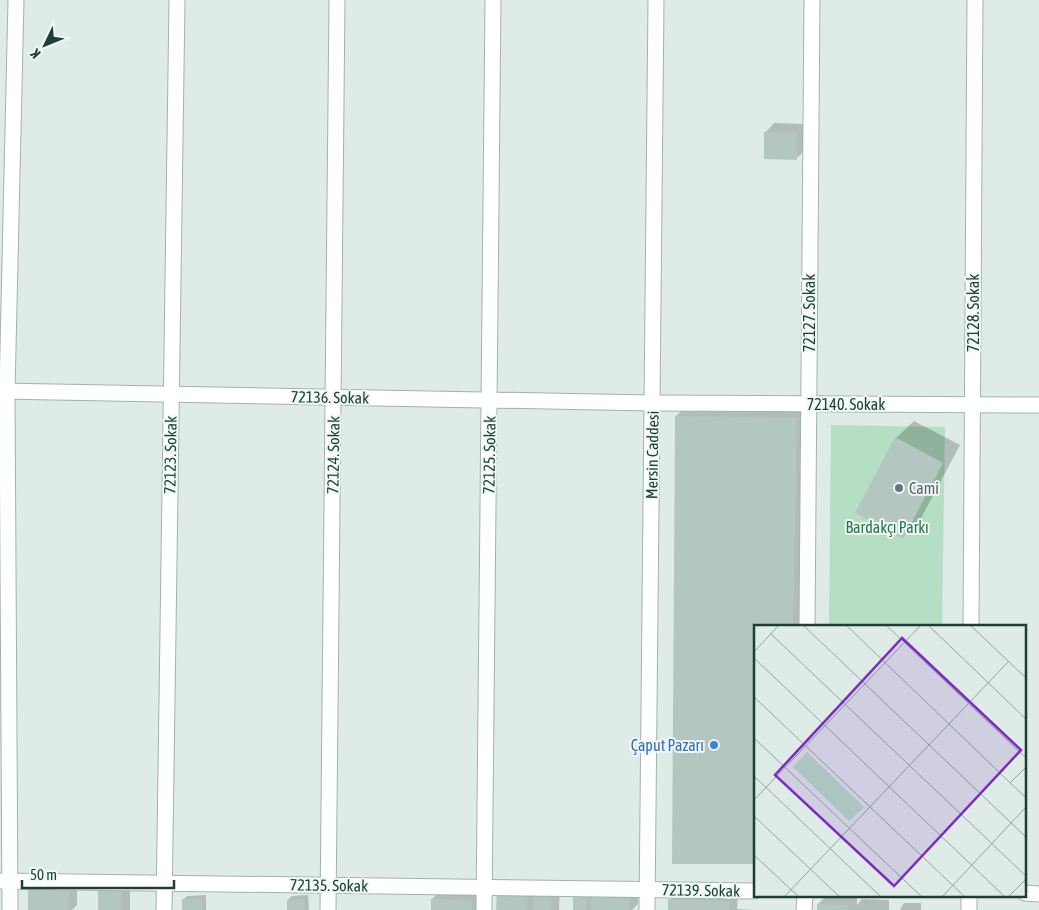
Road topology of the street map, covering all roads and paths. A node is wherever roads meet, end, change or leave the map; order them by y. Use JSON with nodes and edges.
{"nodes":[{"id":1,"x":16,"y":0,"type":"edge"},
{"id":2,"x":177,"y":0,"type":"edge"},
{"id":3,"x":337,"y":0,"type":"edge"},
{"id":4,"x":493,"y":0,"type":"edge"},
{"id":5,"x":656,"y":0,"type":"edge"},
{"id":6,"x":812,"y":0,"type":"edge"},
{"id":7,"x":975,"y":0,"type":"edge"},
{"id":8,"x":4,"y":392,"type":"edge"},
{"id":9,"x":171,"y":395,"type":"junction"},
{"id":10,"x":333,"y":398,"type":"junction"},
{"id":11,"x":489,"y":400,"type":"junction"},
{"id":12,"x":652,"y":403,"type":"junction"},
{"id":13,"x":809,"y":404,"type":"junction"},
{"id":14,"x":972,"y":404,"type":"junction"},
{"id":15,"x":1039,"y":405,"type":"edge"},
{"id":16,"x":807,"y":625,"type":"edge"},
{"id":17,"x":971,"y":625,"type":"edge"},
{"id":18,"x":5,"y":881,"type":"edge"},
{"id":19,"x":164,"y":883,"type":"junction"},
{"id":20,"x":328,"y":885,"type":"junction"},
{"id":21,"x":484,"y":887,"type":"junction"},
{"id":22,"x":647,"y":890,"type":"junction"},
{"id":23,"x":754,"y":891,"type":"edge"},
{"id":24,"x":1026,"y":893,"type":"edge"},
{"id":25,"x":1039,"y":894,"type":"edge"},
{"id":26,"x":10,"y":910,"type":"edge"},
{"id":27,"x":164,"y":910,"type":"edge"},
{"id":28,"x":328,"y":910,"type":"edge"},
{"id":29,"x":484,"y":910,"type":"edge"},
{"id":30,"x":647,"y":910,"type":"edge"}],
"edges":[{"from":1,"to":8,"type":"street"},
{"from":2,"to":9,"type":"street","name":"72123. Sokak"},
{"from":3,"to":10,"type":"street","name":"72124. Sokak"},
{"from":4,"to":11,"type":"street","name":"72125. Sokak"},
{"from":5,"to":12,"type":"street","name":"Mersin Caddesi"},
{"from":6,"to":13,"type":"street","name":"72127. Sokak"},
{"from":7,"to":14,"type":"street","name":"72128. Sokak"},
{"from":8,"to":9,"type":"street","name":"72136. Sokak"},
{"from":8,"to":18,"type":"street"},
{"from":9,"to":10,"type":"street","name":"72136. Sokak"},
{"from":9,"to":19,"type":"street","name":"72123. Sokak"},
{"from":10,"to":11,"type":"street","name":"72136. Sokak"},
{"from":10,"to":20,"type":"street","name":"72124. Sokak"},
{"from":11,"to":12,"type":"street","name":"72136. Sokak"},
{"from":11,"to":21,"type":"street","name":"72125. Sokak"},
{"from":12,"to":13,"type":"street","name":"72140. Sokak"},
{"from":12,"to":22,"type":"street","name":"Mersin Caddesi"},
{"from":13,"to":14,"type":"street","name":"72140. Sokak"},
{"from":13,"to":16,"type":"street","name":"72127. Sokak"},
{"from":14,"to":15,"type":"street","name":"72140. Sokak"},
{"from":14,"to":17,"type":"street","name":"72128. Sokak"},
{"from":18,"to":19,"type":"street","name":"72135. Sokak"},
{"from":18,"to":26,"type":"street"},
{"from":19,"to":20,"type":"street","name":"72135. Sokak"},
{"from":19,"to":27,"type":"street","name":"72123. Sokak"},
{"from":20,"to":21,"type":"street","name":"72135. Sokak"},
{"from":20,"to":28,"type":"street","name":"72124. Sokak"},
{"from":21,"to":22,"type":"street","name":"72135. Sokak"},
{"from":21,"to":29,"type":"street","name":"72125. Sokak"},
{"from":22,"to":23,"type":"street","name":"72139. Sokak"},
{"from":22,"to":30,"type":"street","name":"Mersin Caddesi"},
{"from":24,"to":25,"type":"street"}]}
